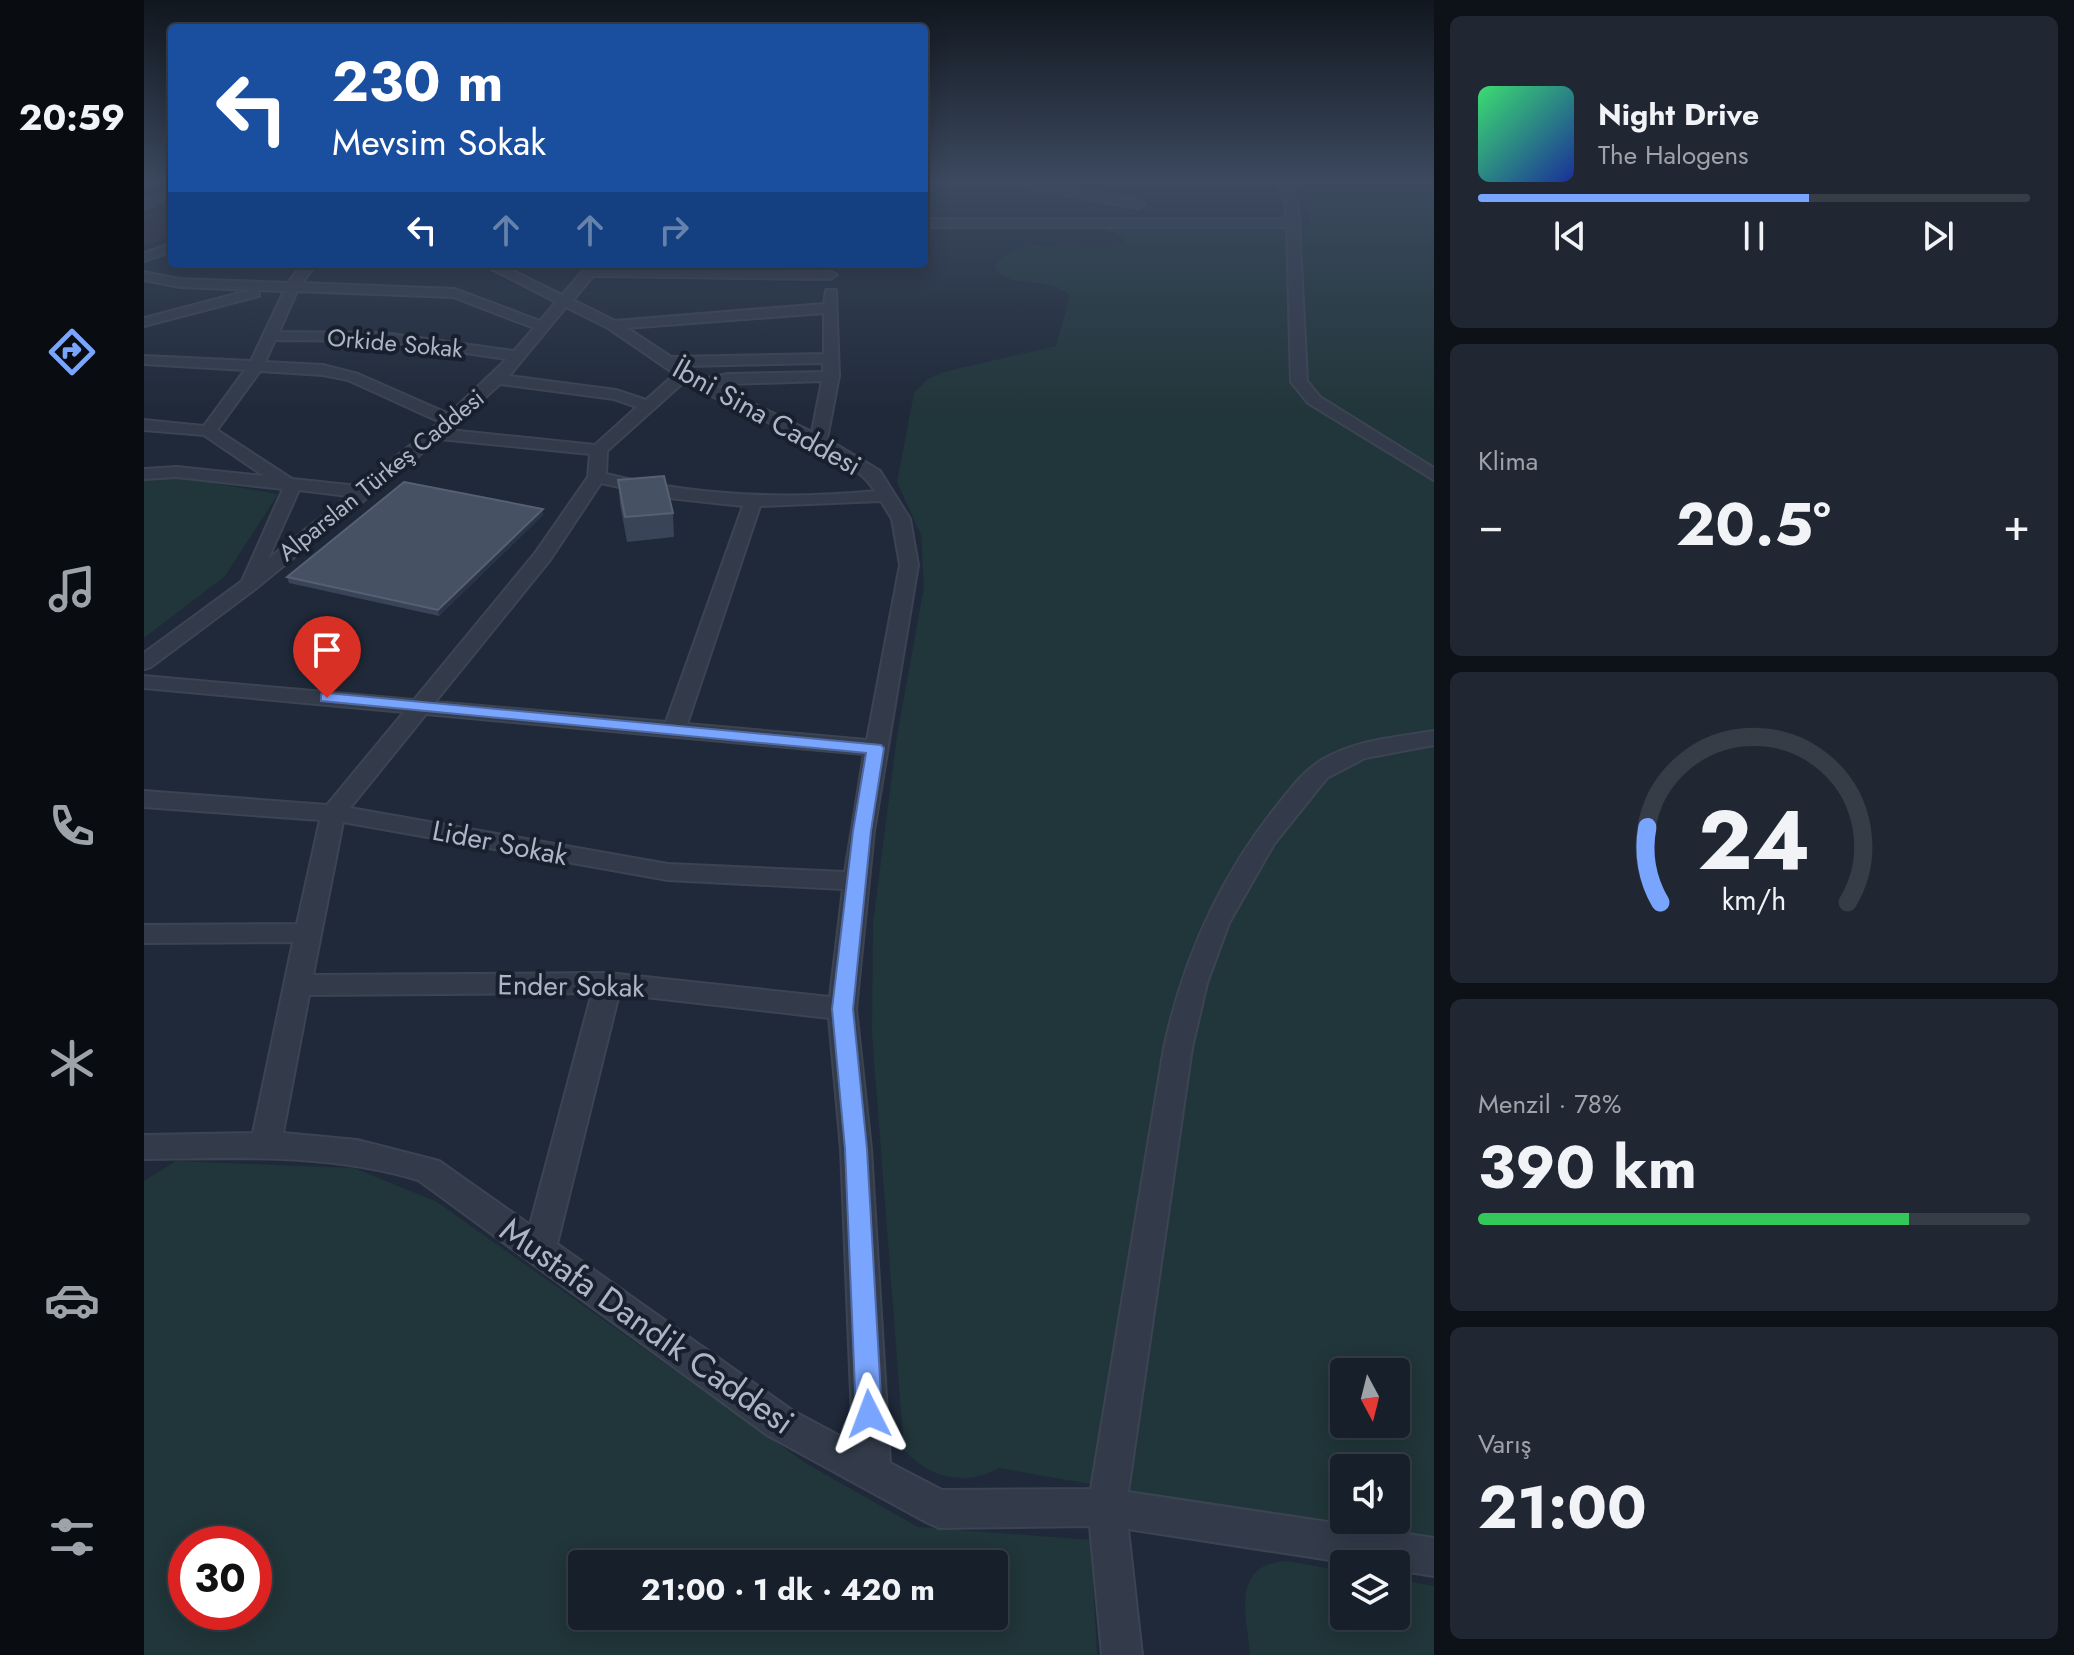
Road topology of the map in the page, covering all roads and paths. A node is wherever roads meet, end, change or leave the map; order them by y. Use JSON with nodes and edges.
{"nodes":[{"id":1,"x":1294,"y":257,"type":"edge"},
{"id":2,"x":305,"y":268,"type":"edge"},
{"id":3,"x":490,"y":268,"type":"edge"},
{"id":4,"x":500,"y":268,"type":"edge"},
{"id":5,"x":593,"y":268,"type":"edge"},
{"id":6,"x":728,"y":269,"type":"edge"},
{"id":7,"x":830,"y":269,"type":"edge"},
{"id":8,"x":144,"y":276,"type":"edge"},
{"id":9,"x":286,"y":286,"type":"junction"},
{"id":10,"x":455,"y":293,"type":"junction"},
{"id":11,"x":567,"y":302,"type":"junction"},
{"id":12,"x":831,"y":308,"type":"junction"},
{"id":13,"x":144,"y":322,"type":"edge"},
{"id":14,"x":613,"y":325,"type":"junction"},
{"id":15,"x":544,"y":327,"type":"junction"},
{"id":16,"x":270,"y":336,"type":"junction"},
{"id":17,"x":519,"y":356,"type":"junction"},
{"id":18,"x":832,"y":358,"type":"junction"},
{"id":19,"x":144,"y":360,"type":"edge"},
{"id":20,"x":257,"y":364,"type":"junction"},
{"id":21,"x":684,"y":373,"type":"junction"},
{"id":22,"x":831,"y":376,"type":"junction"},
{"id":23,"x":497,"y":379,"type":"junction"},
{"id":24,"x":649,"y":406,"type":"junction"},
{"id":25,"x":451,"y":421,"type":"junction"},
{"id":26,"x":144,"y":425,"type":"edge"},
{"id":27,"x":208,"y":431,"type":"junction"},
{"id":28,"x":436,"y":434,"type":"junction"},
{"id":29,"x":818,"y":441,"type":"junction"},
{"id":30,"x":599,"y":450,"type":"junction"},
{"id":31,"x":144,"y":474,"type":"edge"},
{"id":32,"x":1434,"y":475,"type":"edge"},
{"id":33,"x":597,"y":477,"type":"junction"},
{"id":34,"x":292,"y":487,"type":"junction"},
{"id":35,"x":363,"y":492,"type":"junction"},
{"id":36,"x":888,"y":495,"type":"junction"},
{"id":37,"x":753,"y":501,"type":"junction"},
{"id":38,"x":247,"y":586,"type":"junction"},
{"id":39,"x":144,"y":663,"type":"edge"},
{"id":40,"x":144,"y":682,"type":"edge"},
{"id":41,"x":419,"y":706,"type":"junction"},
{"id":42,"x":674,"y":730,"type":"junction"},
{"id":43,"x":1434,"y":738,"type":"edge"},
{"id":44,"x":875,"y":748,"type":"junction"},
{"id":45,"x":144,"y":799,"type":"edge"},
{"id":46,"x":333,"y":813,"type":"junction"},
{"id":47,"x":856,"y":881,"type":"junction"},
{"id":48,"x":309,"y":933,"type":"junction"},
{"id":49,"x":144,"y":934,"type":"edge"},
{"id":50,"x":608,"y":983,"type":"junction"},
{"id":51,"x":298,"y":985,"type":"junction"},
{"id":52,"x":842,"y":1009,"type":"junction"},
{"id":53,"x":265,"y":1146,"type":"junction"},
{"id":54,"x":144,"y":1147,"type":"edge"},
{"id":55,"x":539,"y":1250,"type":"junction"},
{"id":56,"x":872,"y":1473,"type":"junction"},
{"id":57,"x":1107,"y":1507,"type":"junction"},
{"id":58,"x":1434,"y":1557,"type":"edge"},
{"id":59,"x":1122,"y":1655,"type":"edge"}],
"edges":[{"from":1,"to":32,"type":"street"},
{"from":2,"to":9,"type":"street"},
{"from":3,"to":10,"type":"street"},
{"from":4,"to":11,"type":"street","name":"İbni Sina Caddesi"},
{"from":5,"to":6,"type":"street"},
{"from":5,"to":11,"type":"street","name":"Alparslan Türkeş Caddesi"},
{"from":6,"to":7,"type":"street"},
{"from":7,"to":12,"type":"street"},
{"from":8,"to":9,"type":"street"},
{"from":9,"to":10,"type":"street"},
{"from":9,"to":13,"type":"street"},
{"from":9,"to":16,"type":"street"},
{"from":10,"to":15,"type":"street"},
{"from":11,"to":14,"type":"street","name":"İbni Sina Caddesi"},
{"from":11,"to":15,"type":"street","name":"Alparslan Türkeş Caddesi"},
{"from":12,"to":14,"type":"street"},
{"from":12,"to":18,"type":"street"},
{"from":14,"to":21,"type":"street","name":"İbni Sina Caddesi"},
{"from":15,"to":17,"type":"street","name":"Alparslan Türkeş Caddesi"},
{"from":16,"to":17,"type":"street","name":"Orkide Sokak"},
{"from":16,"to":20,"type":"street"},
{"from":17,"to":23,"type":"street","name":"Alparslan Türkeş Caddesi"},
{"from":18,"to":21,"type":"street"},
{"from":18,"to":22,"type":"street"},
{"from":19,"to":20,"type":"street"},
{"from":20,"to":25,"type":"street"},
{"from":20,"to":27,"type":"street"},
{"from":21,"to":22,"type":"street"},
{"from":21,"to":24,"type":"street"},
{"from":21,"to":29,"type":"street","name":"İbni Sina Caddesi"},
{"from":22,"to":29,"type":"street"},
{"from":23,"to":24,"type":"street"},
{"from":23,"to":25,"type":"street","name":"Alparslan Türkeş Caddesi"},
{"from":24,"to":30,"type":"street"},
{"from":25,"to":28,"type":"street","name":"Alparslan Türkeş Caddesi"},
{"from":26,"to":27,"type":"street"},
{"from":27,"to":34,"type":"street"},
{"from":28,"to":30,"type":"street"},
{"from":28,"to":35,"type":"street","name":"Alparslan Türkeş Caddesi"},
{"from":29,"to":36,"type":"street","name":"İbni Sina Caddesi"},
{"from":30,"to":33,"type":"street"},
{"from":31,"to":34,"type":"street"},
{"from":33,"to":37,"type":"street"},
{"from":33,"to":41,"type":"street"},
{"from":34,"to":35,"type":"street"},
{"from":34,"to":38,"type":"street"},
{"from":35,"to":38,"type":"street","name":"Alparslan Türkeş Caddesi"},
{"from":36,"to":37,"type":"street"},
{"from":36,"to":44,"type":"street","name":"İbni Sina Caddesi"},
{"from":37,"to":42,"type":"street"},
{"from":38,"to":39,"type":"street","name":"Alparslan Türkeş Caddesi"},
{"from":40,"to":41,"type":"street"},
{"from":41,"to":42,"type":"street"},
{"from":41,"to":46,"type":"street"},
{"from":42,"to":44,"type":"street"},
{"from":43,"to":57,"type":"street"},
{"from":44,"to":47,"type":"street","name":"İbni Sina Caddesi"},
{"from":45,"to":46,"type":"street","name":"Lider Sokak"},
{"from":46,"to":47,"type":"street","name":"Lider Sokak"},
{"from":46,"to":48,"type":"street"},
{"from":47,"to":52,"type":"street","name":"İbni Sina Caddesi"},
{"from":48,"to":49,"type":"street"},
{"from":48,"to":51,"type":"street"},
{"from":50,"to":51,"type":"street","name":"Ender Sokak"},
{"from":50,"to":52,"type":"street","name":"Ender Sokak"},
{"from":50,"to":55,"type":"street"},
{"from":51,"to":53,"type":"street"},
{"from":52,"to":56,"type":"street","name":"İbni Sina Caddesi"},
{"from":53,"to":54,"type":"street","name":"Mustafa Dandik Caddesi"},
{"from":53,"to":55,"type":"street","name":"Mustafa Dandik Caddesi"},
{"from":55,"to":56,"type":"street","name":"Mustafa Dandik Caddesi"},
{"from":56,"to":57,"type":"street","name":"Mustafa Dandik Caddesi"},
{"from":57,"to":58,"type":"street","name":"Mustafa Dandik Caddesi"},
{"from":57,"to":59,"type":"street"}]}
